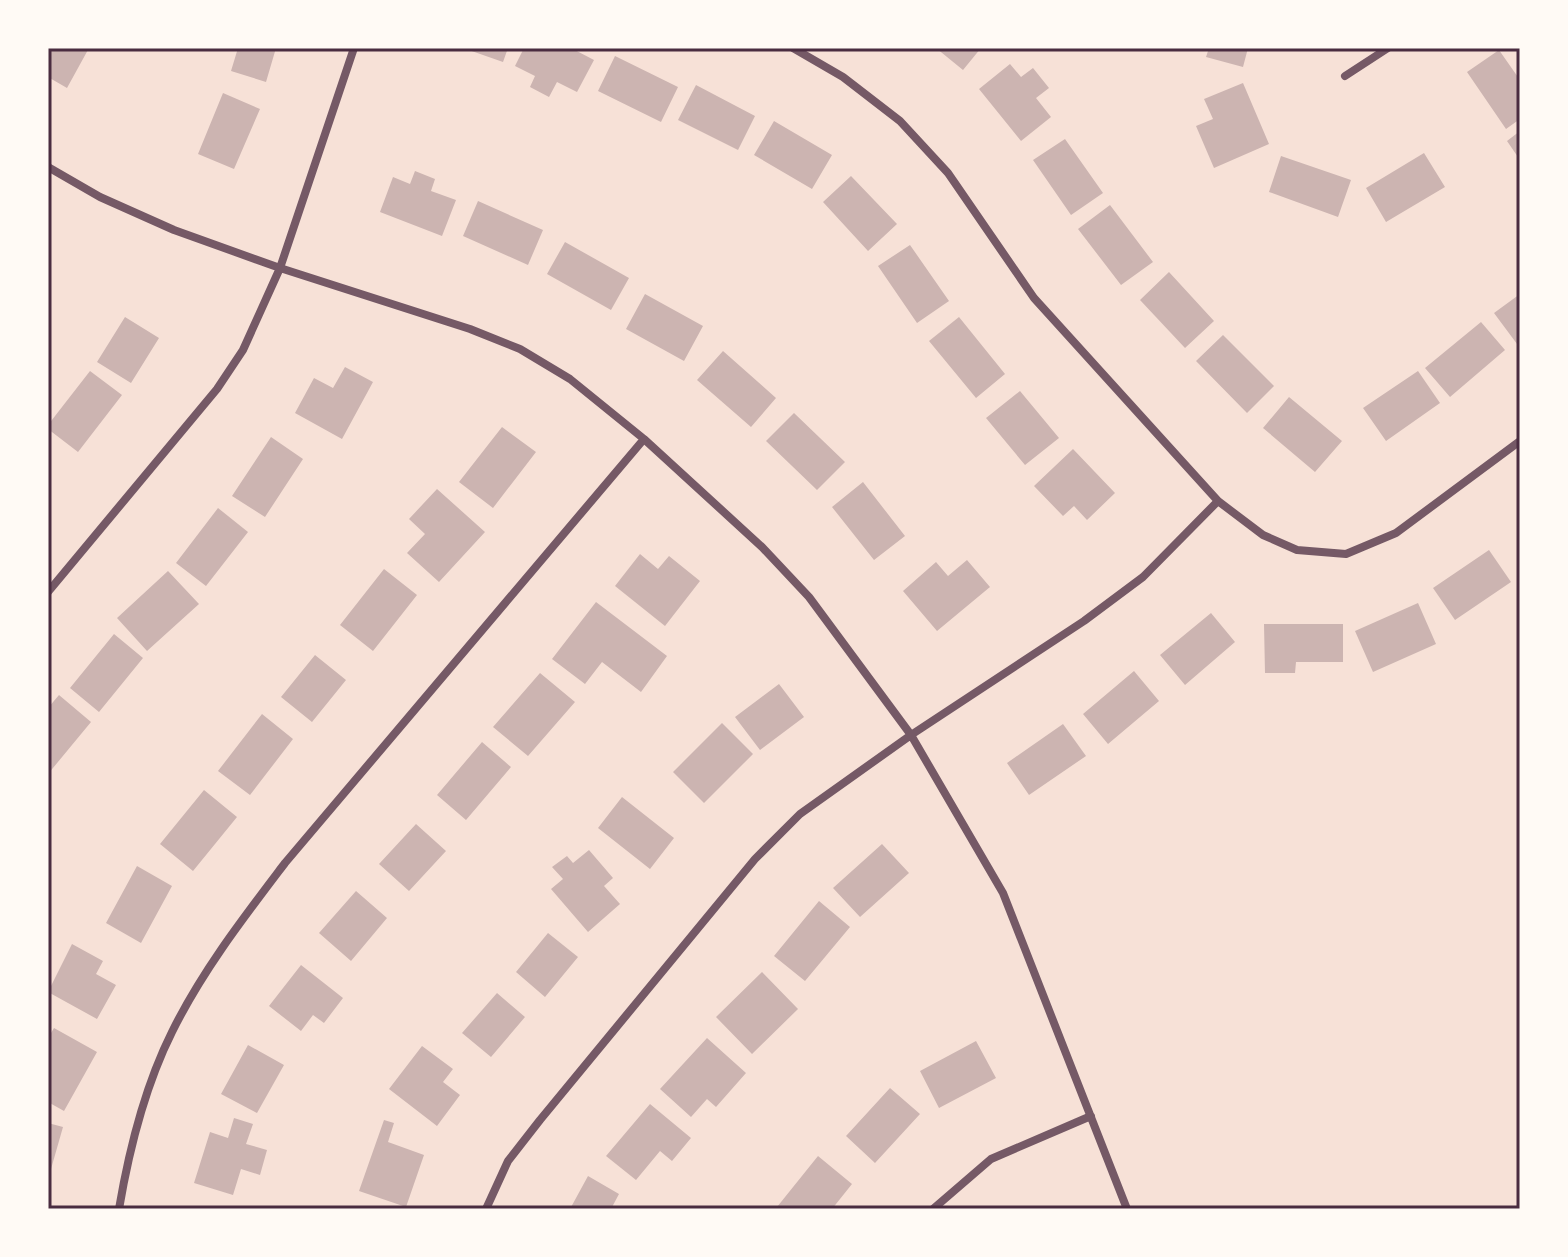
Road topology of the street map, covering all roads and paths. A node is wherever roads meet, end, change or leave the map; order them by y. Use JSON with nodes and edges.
{"nodes":[{"id":1,"x":354,"y":48,"type":"edge"},
{"id":2,"x":793,"y":48,"type":"edge"},
{"id":3,"x":1388,"y":48,"type":"edge"},
{"id":4,"x":1345,"y":76,"type":"dead end"},
{"id":5,"x":48,"y":167,"type":"edge"},
{"id":6,"x":280,"y":268,"type":"junction"},
{"id":7,"x":644,"y":439,"type":"junction"},
{"id":8,"x":1520,"y":441,"type":"edge"},
{"id":9,"x":1218,"y":501,"type":"junction"},
{"id":10,"x":48,"y":592,"type":"edge"},
{"id":11,"x":911,"y":735,"type":"junction"},
{"id":12,"x":1091,"y":1116,"type":"junction"},
{"id":13,"x":119,"y":1209,"type":"edge"},
{"id":14,"x":486,"y":1209,"type":"edge"},
{"id":15,"x":933,"y":1209,"type":"edge"},
{"id":16,"x":1127,"y":1209,"type":"edge"}],
"edges":[{"from":1,"to":6,"type":"street"},
{"from":2,"to":9,"type":"street"},
{"from":3,"to":4,"type":"street"},
{"from":5,"to":6,"type":"street"},
{"from":6,"to":7,"type":"street"},
{"from":6,"to":10,"type":"street"},
{"from":7,"to":11,"type":"street"},
{"from":7,"to":13,"type":"street"},
{"from":8,"to":9,"type":"street"},
{"from":9,"to":11,"type":"street"},
{"from":11,"to":12,"type":"street"},
{"from":11,"to":14,"type":"street"},
{"from":12,"to":15,"type":"street"},
{"from":12,"to":16,"type":"street"}]}
